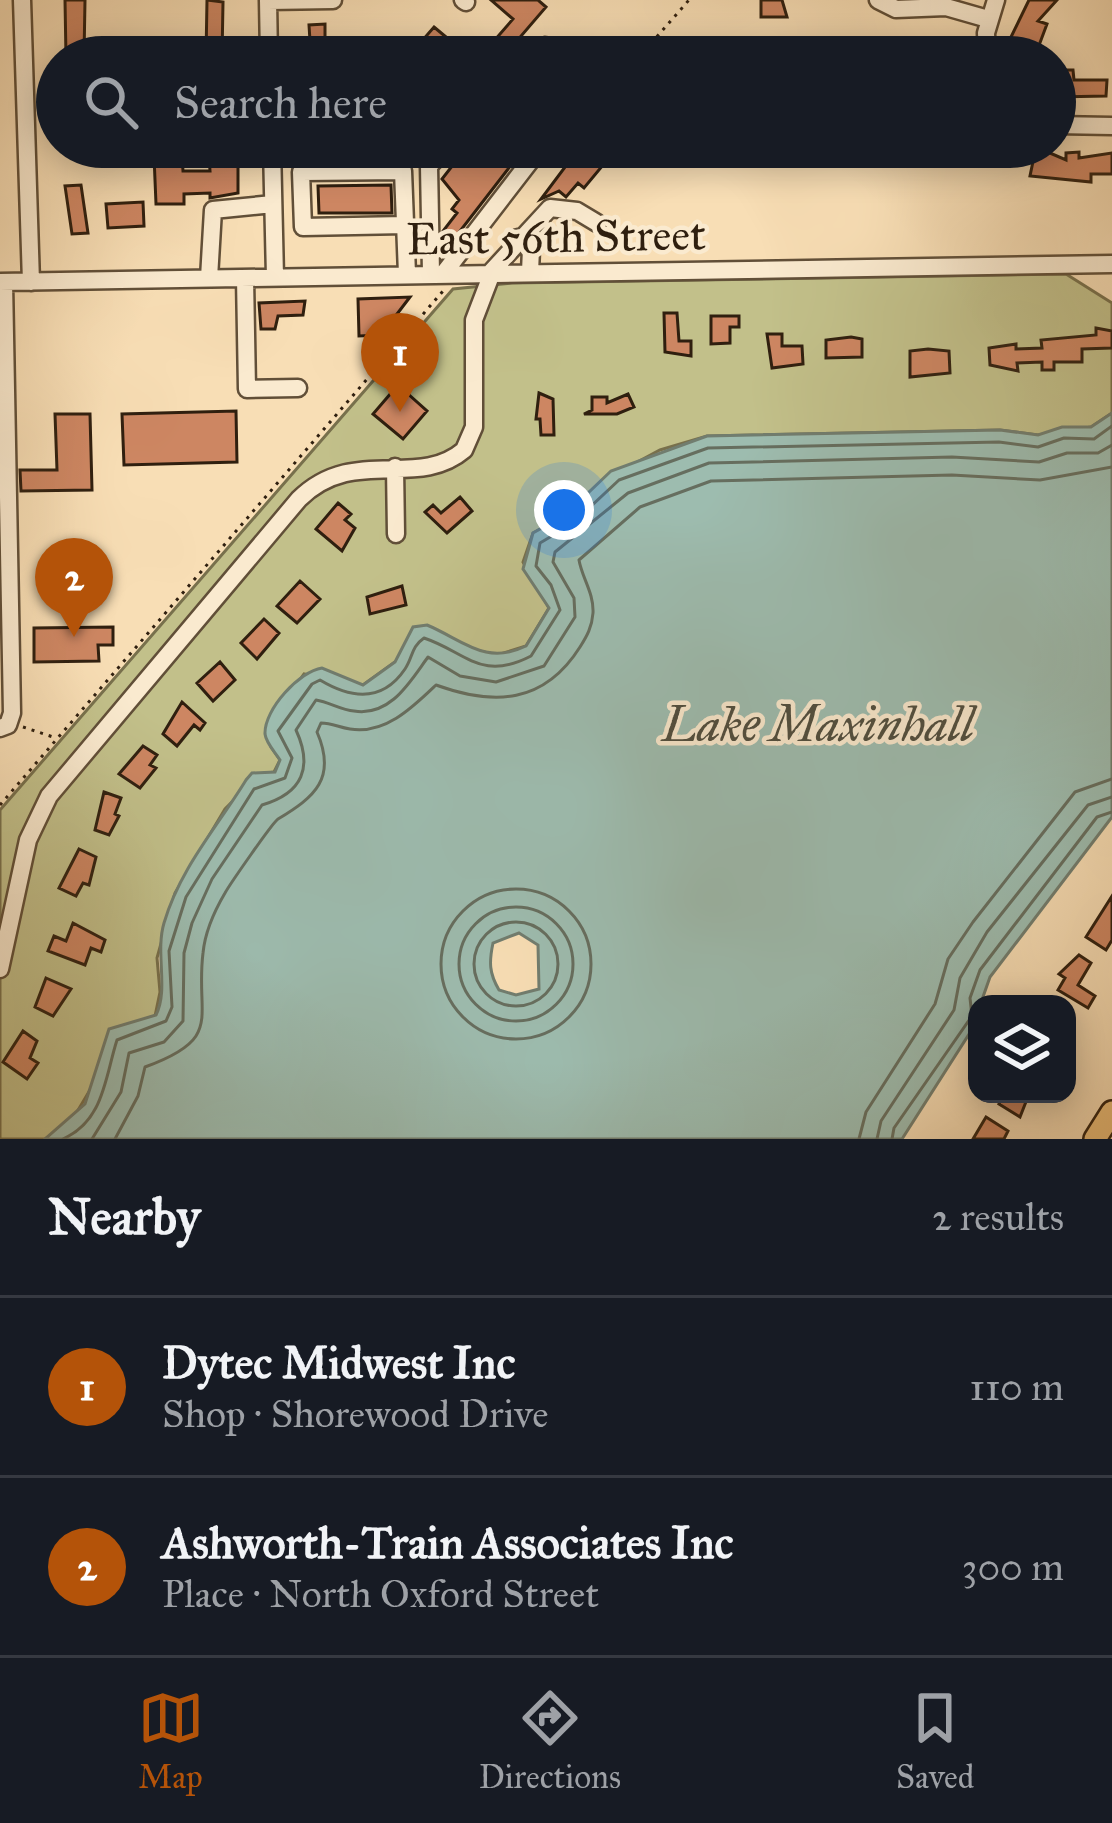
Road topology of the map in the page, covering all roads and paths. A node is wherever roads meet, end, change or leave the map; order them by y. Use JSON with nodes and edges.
{"nodes":[{"id":1,"x":22,"y":0,"type":"edge"},
{"id":2,"x":333,"y":0,"type":"edge"},
{"id":3,"x":689,"y":0,"type":"edge"},
{"id":4,"x":878,"y":0,"type":"edge"},
{"id":5,"x":996,"y":0,"type":"edge"},
{"id":6,"x":268,"y":1,"type":"edge"},
{"id":7,"x":988,"y":19,"type":"junction"},
{"id":8,"x":269,"y":36,"type":"edge"},
{"id":9,"x":657,"y":36,"type":"edge"},
{"id":10,"x":988,"y":36,"type":"edge"},
{"id":11,"x":1076,"y":125,"type":"edge"},
{"id":12,"x":1112,"y":126,"type":"edge"},
{"id":13,"x":272,"y":168,"type":"edge"},
{"id":14,"x":429,"y":168,"type":"edge"},
{"id":15,"x":524,"y":168,"type":"edge"},
{"id":16,"x":273,"y":204,"type":"junction"},
{"id":17,"x":598,"y":224,"type":"dead end"},
{"id":18,"x":405,"y":225,"type":"junction"},
{"id":19,"x":274,"y":226,"type":"junction"},
{"id":20,"x":303,"y":227,"type":"junction"},
{"id":21,"x":518,"y":238,"type":"junction"},
{"id":22,"x":1112,"y":264,"type":"edge"},
{"id":23,"x":445,"y":268,"type":"junction"},
{"id":24,"x":530,"y":272,"type":"junction"},
{"id":25,"x":491,"y":273,"type":"junction"},
{"id":26,"x":407,"y":274,"type":"junction"},
{"id":27,"x":275,"y":277,"type":"junction"},
{"id":28,"x":209,"y":278,"type":"junction"},
{"id":29,"x":245,"y":278,"type":"junction"},
{"id":30,"x":2,"y":282,"type":"edge"},
{"id":31,"x":31,"y":282,"type":"junction"},
{"id":32,"x":298,"y":388,"type":"dead end"},
{"id":33,"x":395,"y":467,"type":"junction"},
{"id":34,"x":6,"y":505,"type":"edge"},
{"id":35,"x":397,"y":534,"type":"dead end"},
{"id":36,"x":4,"y":726,"type":"edge"},
{"id":37,"x":57,"y":739,"type":"junction"},
{"id":38,"x":0,"y":805,"type":"edge"},
{"id":39,"x":0,"y":969,"type":"edge"},
{"id":40,"x":1112,"y":1112,"type":"edge"},
{"id":41,"x":1095,"y":1139,"type":"edge"}],
"edges":[{"from":1,"to":31,"type":"street"},
{"from":2,"to":6,"type":"street"},
{"from":3,"to":9,"type":"path"},
{"from":4,"to":7,"type":"street"},
{"from":5,"to":7,"type":"street"},
{"from":6,"to":8,"type":"street"},
{"from":7,"to":10,"type":"street"},
{"from":11,"to":12,"type":"street"},
{"from":13,"to":16,"type":"street"},
{"from":14,"to":23,"type":"street"},
{"from":15,"to":23,"type":"street"},
{"from":16,"to":19,"type":"street"},
{"from":16,"to":28,"type":"street"},
{"from":17,"to":21,"type":"street"},
{"from":18,"to":20,"type":"street"},
{"from":18,"to":20,"type":"street"},
{"from":18,"to":26,"type":"street"},
{"from":19,"to":20,"type":"street"},
{"from":19,"to":27,"type":"street"},
{"from":21,"to":24,"type":"street"},
{"from":21,"to":25,"type":"street"},
{"from":22,"to":24,"type":"street","name":"East 56th Street"},
{"from":23,"to":25,"type":"street","name":"East 56th Street"},
{"from":23,"to":26,"type":"street","name":"East 56th Street"},
{"from":23,"to":37,"type":"path"},
{"from":24,"to":25,"type":"street","name":"East 56th Street"},
{"from":25,"to":33,"type":"street"},
{"from":26,"to":27,"type":"street","name":"East 56th Street"},
{"from":27,"to":29,"type":"street","name":"East 56th Street"},
{"from":28,"to":29,"type":"street","name":"East 56th Street"},
{"from":28,"to":31,"type":"street","name":"East 56th Street"},
{"from":29,"to":32,"type":"street"},
{"from":30,"to":31,"type":"street","name":"East 56th Street"},
{"from":30,"to":34,"type":"street"},
{"from":33,"to":35,"type":"street"},
{"from":33,"to":39,"type":"street"},
{"from":34,"to":36,"type":"street"},
{"from":36,"to":37,"type":"path"},
{"from":37,"to":38,"type":"path"},
{"from":40,"to":41,"type":"main road"}]}
